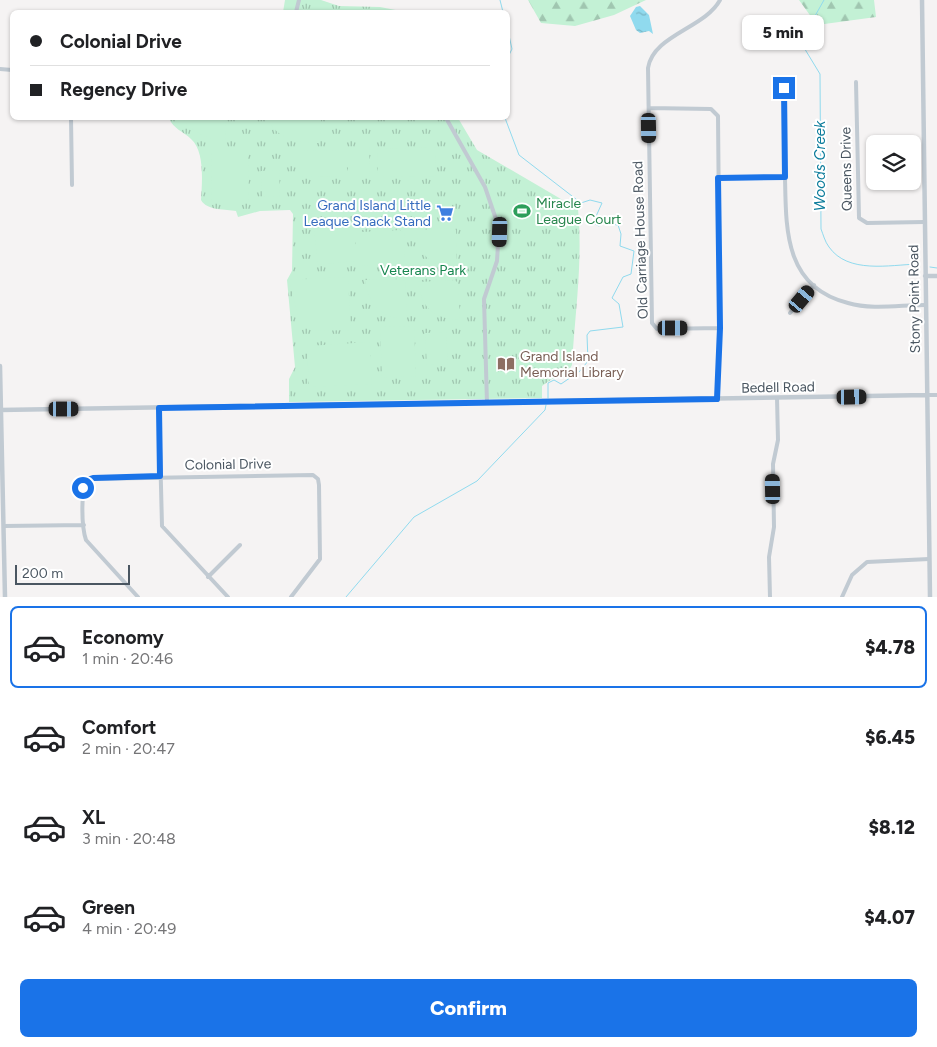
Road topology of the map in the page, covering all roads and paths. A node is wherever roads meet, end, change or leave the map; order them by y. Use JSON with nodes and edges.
{"nodes":[{"id":1,"x":720,"y":0,"type":"edge"},
{"id":2,"x":922,"y":0,"type":"edge"},
{"id":3,"x":856,"y":82,"type":"dead end"},
{"id":4,"x":784,"y":88,"type":"dead end"},
{"id":5,"x":649,"y":108,"type":"junction"},
{"id":6,"x":71,"y":120,"type":"edge"},
{"id":7,"x":447,"y":120,"type":"edge"},
{"id":8,"x":785,"y":177,"type":"junction"},
{"id":9,"x":718,"y":178,"type":"junction"},
{"id":10,"x":72,"y":185,"type":"dead end"},
{"id":11,"x":924,"y":222,"type":"junction"},
{"id":12,"x":925,"y":276,"type":"junction"},
{"id":13,"x":937,"y":276,"type":"edge"},
{"id":14,"x":814,"y":285,"type":"junction"},
{"id":15,"x":924,"y":305,"type":"junction"},
{"id":16,"x":790,"y":313,"type":"dead end"},
{"id":17,"x":720,"y":328,"type":"junction"},
{"id":18,"x":0,"y":366,"type":"edge"},
{"id":19,"x":927,"y":396,"type":"junction"},
{"id":20,"x":937,"y":396,"type":"edge"},
{"id":21,"x":777,"y":398,"type":"junction"},
{"id":22,"x":717,"y":399,"type":"junction"},
{"id":23,"x":487,"y":403,"type":"junction"},
{"id":24,"x":159,"y":408,"type":"junction"},
{"id":25,"x":0,"y":410,"type":"edge"},
{"id":26,"x":160,"y":476,"type":"junction"},
{"id":27,"x":84,"y":525,"type":"junction"},
{"id":28,"x":4,"y":526,"type":"junction"},
{"id":29,"x":240,"y":545,"type":"dead end"},
{"id":30,"x":929,"y":560,"type":"junction"},
{"id":31,"x":208,"y":576,"type":"junction"},
{"id":32,"x":5,"y":597,"type":"edge"},
{"id":33,"x":138,"y":597,"type":"edge"},
{"id":34,"x":228,"y":597,"type":"edge"},
{"id":35,"x":291,"y":597,"type":"edge"},
{"id":36,"x":770,"y":597,"type":"edge"},
{"id":37,"x":842,"y":597,"type":"edge"},
{"id":38,"x":930,"y":597,"type":"edge"}],
"edges":[{"from":1,"to":5,"type":"street","name":"Old Carriage House Road"},
{"from":2,"to":11,"type":"street","name":"Stony Point Road"},
{"from":3,"to":11,"type":"street","name":"Queens Drive"},
{"from":4,"to":8,"type":"street"},
{"from":5,"to":9,"type":"street"},
{"from":5,"to":17,"type":"street","name":"Old Carriage House Road"},
{"from":6,"to":10,"type":"street"},
{"from":7,"to":23,"type":"street"},
{"from":8,"to":9,"type":"street"},
{"from":8,"to":14,"type":"street"},
{"from":9,"to":17,"type":"street"},
{"from":11,"to":12,"type":"street","name":"Stony Point Road"},
{"from":12,"to":13,"type":"street"},
{"from":12,"to":15,"type":"street","name":"Stony Point Road"},
{"from":14,"to":15,"type":"street"},
{"from":14,"to":16,"type":"street"},
{"from":15,"to":19,"type":"street","name":"Stony Point Road"},
{"from":17,"to":22,"type":"street"},
{"from":18,"to":25,"type":"street"},
{"from":19,"to":20,"type":"street"},
{"from":19,"to":21,"type":"street","name":"Bedell Road"},
{"from":19,"to":30,"type":"street","name":"Stony Point Road"},
{"from":21,"to":22,"type":"street","name":"Bedell Road"},
{"from":21,"to":36,"type":"street"},
{"from":22,"to":23,"type":"street","name":"Bedell Road"},
{"from":23,"to":24,"type":"street","name":"Bedell Road"},
{"from":24,"to":25,"type":"street","name":"Bedell Road"},
{"from":24,"to":26,"type":"street"},
{"from":25,"to":28,"type":"street"},
{"from":26,"to":27,"type":"street","name":"Colonial Drive"},
{"from":26,"to":31,"type":"street"},
{"from":26,"to":35,"type":"street","name":"Colonial Drive"},
{"from":27,"to":28,"type":"street"},
{"from":27,"to":33,"type":"street","name":"Colonial Drive"},
{"from":28,"to":32,"type":"street"},
{"from":29,"to":31,"type":"street"},
{"from":30,"to":37,"type":"street"},
{"from":30,"to":38,"type":"street","name":"Stony Point Road"},
{"from":31,"to":34,"type":"street"}]}
